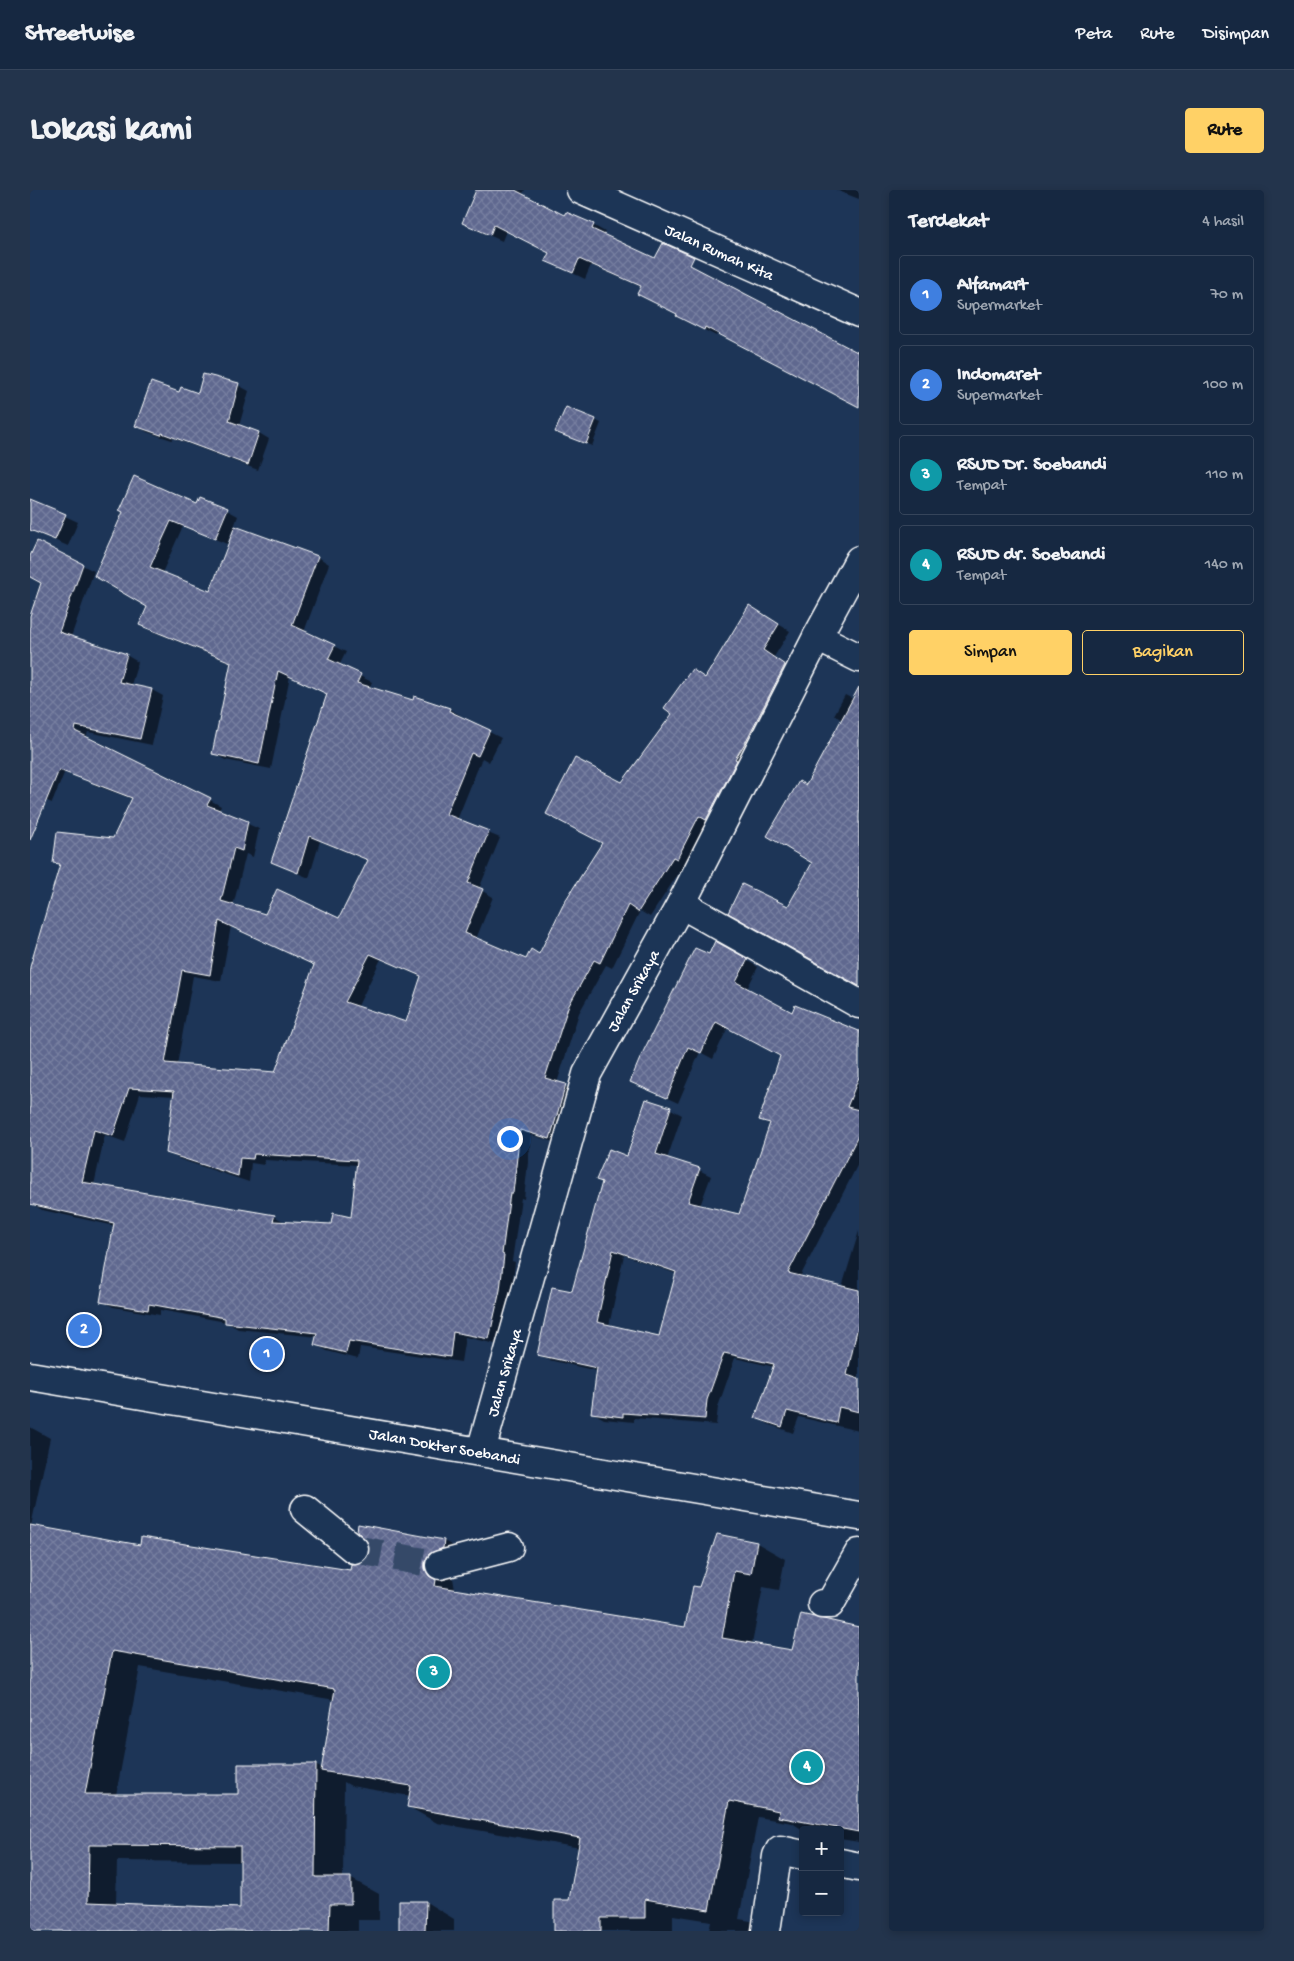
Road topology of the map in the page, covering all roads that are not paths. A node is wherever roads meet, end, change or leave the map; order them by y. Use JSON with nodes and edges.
{"nodes":[{"id":1,"x":581,"y":190,"type":"edge"},
{"id":2,"x":859,"y":313,"type":"edge"},
{"id":3,"x":859,"y":560,"type":"edge"},
{"id":4,"x":818,"y":637,"type":"junction"},
{"id":5,"x":859,"y":658,"type":"edge"},
{"id":6,"x":680,"y":904,"type":"junction"},
{"id":7,"x":859,"y":1004,"type":"edge"},
{"id":8,"x":30,"y":1376,"type":"edge"},
{"id":9,"x":481,"y":1451,"type":"junction"},
{"id":10,"x":305,"y":1509,"type":"dead end"},
{"id":11,"x":859,"y":1516,"type":"edge"},
{"id":12,"x":509,"y":1547,"type":"dead end"},
{"id":13,"x":354,"y":1549,"type":"tunnel mouth"},
{"id":14,"x":859,"y":1553,"type":"edge"},
{"id":15,"x":440,"y":1564,"type":"tunnel mouth"},
{"id":16,"x":840,"y":1597,"type":"edge"},
{"id":17,"x":799,"y":1854,"type":"edge"},
{"id":18,"x":844,"y":1864,"type":"edge"},
{"id":19,"x":859,"y":1867,"type":"edge"},
{"id":20,"x":766,"y":1931,"type":"edge"}],
"edges":[{"from":1,"to":2,"type":"street","name":"Jalan Rumah Kita"},
{"from":3,"to":4,"type":"street","name":"Jalan Srikaya"},
{"from":4,"to":5,"type":"street"},
{"from":4,"to":6,"type":"street","name":"Jalan Srikaya"},
{"from":6,"to":7,"type":"street"},
{"from":6,"to":9,"type":"street","name":"Jalan Srikaya"},
{"from":8,"to":9,"type":"street","name":"Jalan Dokter Soebandi"},
{"from":9,"to":11,"type":"street","name":"Jalan Dokter Soebandi"},
{"from":10,"to":13,"type":"street"},
{"from":12,"to":15,"type":"street"},
{"from":14,"to":16,"type":"street"},
{"from":17,"to":20,"type":"street"},
{"from":18,"to":19,"type":"street"}]}
